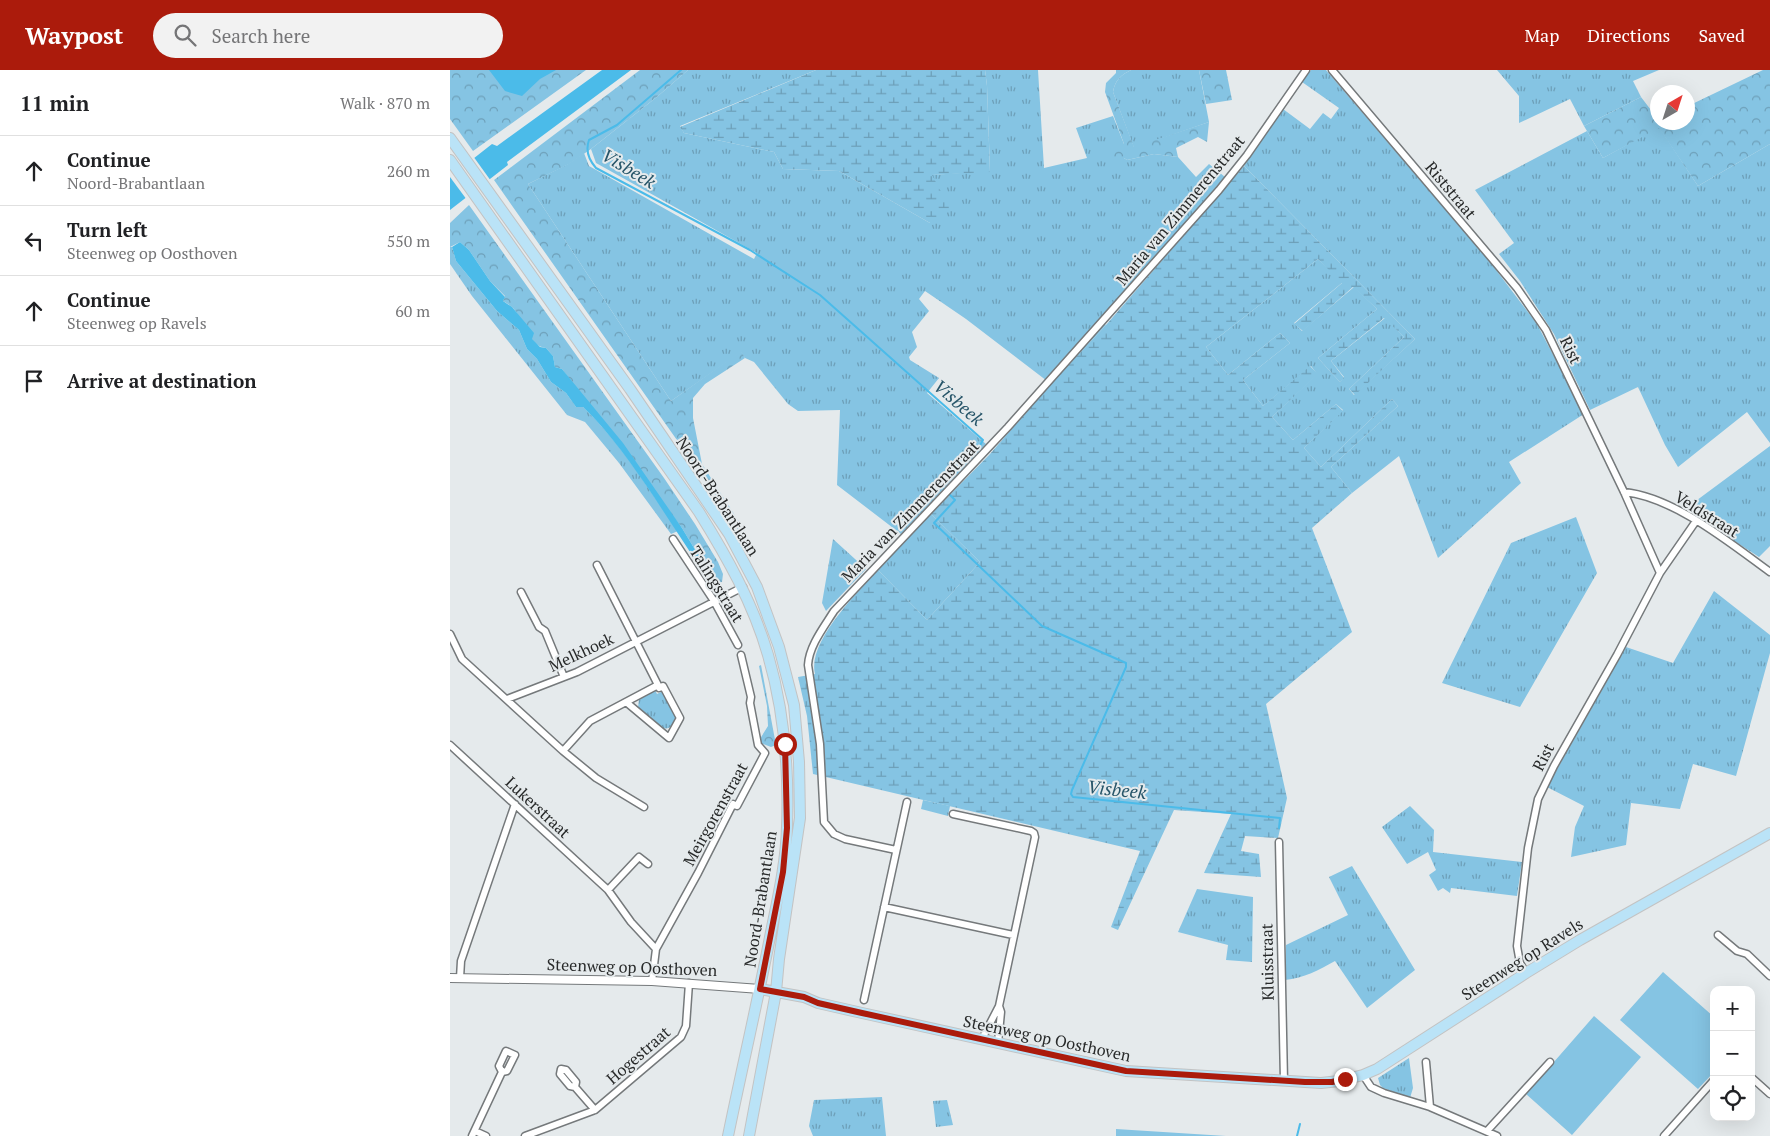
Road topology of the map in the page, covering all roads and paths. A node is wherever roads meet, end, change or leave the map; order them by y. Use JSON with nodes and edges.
{"nodes":[{"id":1,"x":1306,"y":70,"type":"edge"},
{"id":2,"x":1332,"y":70,"type":"edge"},
{"id":3,"x":450,"y":138,"type":"edge"},
{"id":4,"x":450,"y":160,"type":"edge"},
{"id":5,"x":1546,"y":330,"type":"joint"},
{"id":6,"x":1624,"y":492,"type":"junction"},
{"id":7,"x":1696,"y":521,"type":"junction"},
{"id":8,"x":673,"y":538,"type":"dead end"},
{"id":9,"x":597,"y":565,"type":"dead end"},
{"id":10,"x":1770,"y":572,"type":"edge"},
{"id":11,"x":1660,"y":573,"type":"junction"},
{"id":12,"x":743,"y":587,"type":"junction"},
{"id":13,"x":521,"y":592,"type":"dead end"},
{"id":14,"x":714,"y":601,"type":"junction"},
{"id":15,"x":450,"y":634,"type":"edge"},
{"id":16,"x":635,"y":642,"type":"junction"},
{"id":17,"x":738,"y":645,"type":"dead end"},
{"id":18,"x":741,"y":655,"type":"dead end"},
{"id":19,"x":564,"y":677,"type":"junction"},
{"id":20,"x":658,"y":685,"type":"junction"},
{"id":21,"x":507,"y":699,"type":"junction"},
{"id":22,"x":626,"y":702,"type":"junction"},
{"id":23,"x":450,"y":745,"type":"edge"},
{"id":24,"x":563,"y":751,"type":"junction"},
{"id":25,"x":907,"y":802,"type":"dead end"},
{"id":26,"x":515,"y":804,"type":"junction"},
{"id":27,"x":644,"y":807,"type":"dead end"},
{"id":28,"x":953,"y":814,"type":"dead end"},
{"id":29,"x":1770,"y":833,"type":"edge"},
{"id":30,"x":1279,"y":842,"type":"dead end"},
{"id":31,"x":896,"y":850,"type":"junction"},
{"id":32,"x":648,"y":864,"type":"dead end"},
{"id":33,"x":608,"y":890,"type":"junction"},
{"id":34,"x":884,"y":907,"type":"junction"},
{"id":35,"x":1014,"y":935,"type":"junction"},
{"id":36,"x":1718,"y":935,"type":"dead end"},
{"id":37,"x":656,"y":949,"type":"junction"},
{"id":38,"x":1526,"y":973,"type":"junction"},
{"id":39,"x":1770,"y":976,"type":"edge"},
{"id":40,"x":450,"y":978,"type":"edge"},
{"id":41,"x":460,"y":978,"type":"junction"},
{"id":42,"x":652,"y":981,"type":"junction"},
{"id":43,"x":689,"y":983,"type":"junction"},
{"id":44,"x":760,"y":989,"type":"junction"},
{"id":45,"x":776,"y":992,"type":"junction"},
{"id":46,"x":864,"y":1000,"type":"dead end"},
{"id":47,"x":999,"y":1006,"type":"junction"},
{"id":48,"x":982,"y":1039,"type":"junction"},
{"id":49,"x":998,"y":1043,"type":"junction"},
{"id":50,"x":1426,"y":1062,"type":"dead end"},
{"id":51,"x":1550,"y":1062,"type":"dead end"},
{"id":52,"x":502,"y":1072,"type":"dead end"},
{"id":53,"x":1363,"y":1075,"type":"junction"},
{"id":54,"x":1755,"y":1081,"type":"edge"},
{"id":55,"x":1284,"y":1082,"type":"junction"},
{"id":56,"x":1710,"y":1084,"type":"edge"},
{"id":57,"x":574,"y":1088,"type":"dead end"},
{"id":58,"x":1770,"y":1094,"type":"edge"},
{"id":59,"x":1430,"y":1107,"type":"junction"},
{"id":60,"x":595,"y":1110,"type":"junction"},
{"id":61,"x":1487,"y":1131,"type":"junction"},
{"id":62,"x":473,"y":1133,"type":"edge"},
{"id":63,"x":486,"y":1136,"type":"edge"},
{"id":64,"x":525,"y":1136,"type":"edge"},
{"id":65,"x":728,"y":1136,"type":"edge"},
{"id":66,"x":749,"y":1136,"type":"edge"},
{"id":67,"x":1497,"y":1136,"type":"edge"},
{"id":68,"x":1664,"y":1136,"type":"edge"}],
"edges":[{"from":1,"to":31,"type":"street","name":"Maria van Zimmerenstraat"},
{"from":2,"to":5,"type":"street","name":"Riststraat"},
{"from":3,"to":45,"type":"main road","name":"Noord-Brabantlaan"},
{"from":4,"to":12,"type":"main road","name":"Noord-Brabantlaan"},
{"from":5,"to":6,"type":"street","name":"Rist"},
{"from":6,"to":7,"type":"street","name":"Veldstraat"},
{"from":6,"to":11,"type":"street","name":"Rist"},
{"from":7,"to":10,"type":"street","name":"Veldstraat"},
{"from":7,"to":11,"type":"street","name":"Rist"},
{"from":8,"to":14,"type":"street","name":"Talingstraat"},
{"from":9,"to":16,"type":"street"},
{"from":11,"to":38,"type":"street","name":"Rist"},
{"from":12,"to":14,"type":"street","name":"Melkhoek"},
{"from":12,"to":44,"type":"main road","name":"Noord-Brabantlaan"},
{"from":13,"to":19,"type":"street"},
{"from":14,"to":16,"type":"street","name":"Melkhoek"},
{"from":14,"to":17,"type":"street","name":"Talingstraat"},
{"from":15,"to":21,"type":"street"},
{"from":16,"to":19,"type":"street","name":"Melkhoek"},
{"from":16,"to":20,"type":"street"},
{"from":18,"to":37,"type":"street","name":"Meirgorenstraat"},
{"from":19,"to":21,"type":"street","name":"Melkhoek"},
{"from":20,"to":22,"type":"street"},
{"from":20,"to":22,"type":"street"},
{"from":21,"to":24,"type":"street"},
{"from":22,"to":24,"type":"street"},
{"from":23,"to":26,"type":"street","name":"Lukerstraat"},
{"from":24,"to":27,"type":"street"},
{"from":25,"to":31,"type":"street"},
{"from":26,"to":33,"type":"street","name":"Lukerstraat"},
{"from":26,"to":41,"type":"street"},
{"from":28,"to":35,"type":"street"},
{"from":29,"to":38,"type":"main road","name":"Steenweg op Ravels"},
{"from":30,"to":55,"type":"street","name":"Kluisstraat"},
{"from":31,"to":34,"type":"street"},
{"from":32,"to":33,"type":"street"},
{"from":33,"to":37,"type":"street","name":"Lukerstraat"},
{"from":34,"to":35,"type":"street"},
{"from":34,"to":46,"type":"street"},
{"from":35,"to":47,"type":"street"},
{"from":36,"to":39,"type":"street"},
{"from":37,"to":42,"type":"street","name":"Meirgorenstraat"},
{"from":38,"to":53,"type":"main road","name":"Steenweg op Ravels"},
{"from":40,"to":41,"type":"street","name":"Steenweg op Oosthoven"},
{"from":41,"to":42,"type":"street","name":"Steenweg op Oosthoven"},
{"from":42,"to":43,"type":"street","name":"Steenweg op Oosthoven"},
{"from":43,"to":44,"type":"street","name":"Steenweg op Oosthoven"},
{"from":43,"to":60,"type":"street","name":"Hogestraat"},
{"from":44,"to":45,"type":"main road","name":"Steenweg op Oosthoven"},
{"from":44,"to":65,"type":"main road","name":"Noord-Brabantlaan"},
{"from":45,"to":48,"type":"main road","name":"Steenweg op Oosthoven"},
{"from":45,"to":66,"type":"main road","name":"Noord-Brabantlaan"},
{"from":47,"to":48,"type":"street"},
{"from":47,"to":49,"type":"street"},
{"from":48,"to":49,"type":"main road","name":"Steenweg op Oosthoven"},
{"from":49,"to":55,"type":"main road","name":"Steenweg op Oosthoven"},
{"from":50,"to":59,"type":"street"},
{"from":51,"to":61,"type":"street"},
{"from":52,"to":62,"type":"street"},
{"from":53,"to":55,"type":"main road","name":"Steenweg op Ravels"},
{"from":53,"to":59,"type":"street"},
{"from":54,"to":58,"type":"street"},
{"from":56,"to":68,"type":"street"},
{"from":57,"to":60,"type":"street"},
{"from":59,"to":61,"type":"street"},
{"from":60,"to":64,"type":"street","name":"Hogestraat"},
{"from":61,"to":67,"type":"street"},
{"from":62,"to":63,"type":"street"}]}
